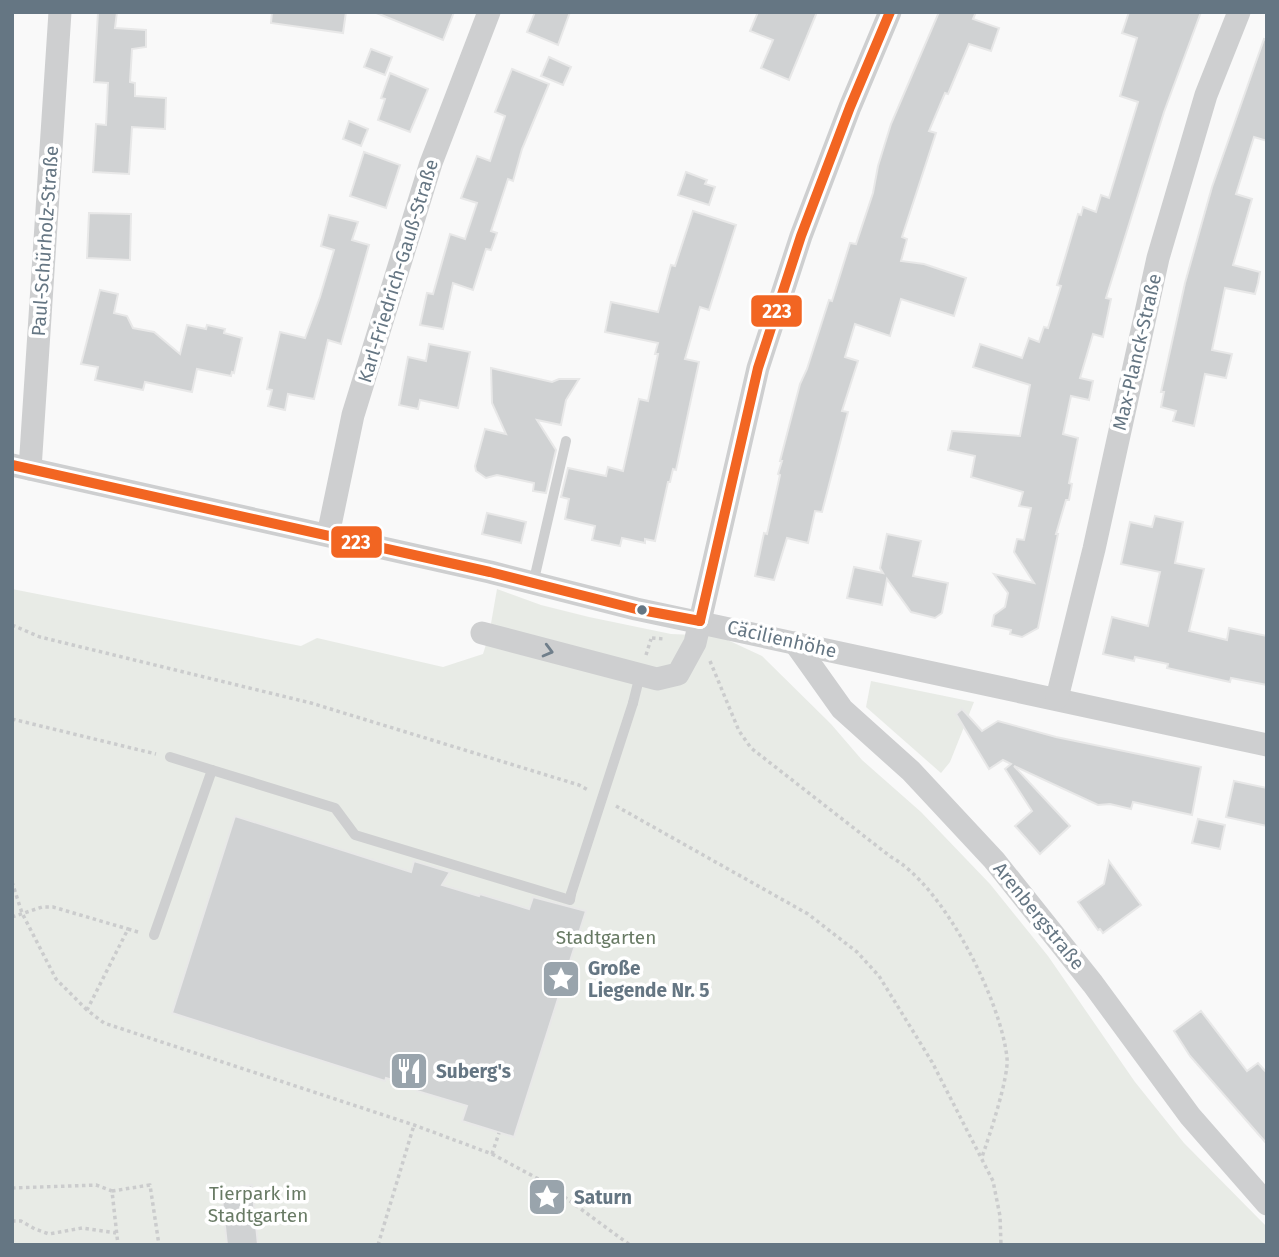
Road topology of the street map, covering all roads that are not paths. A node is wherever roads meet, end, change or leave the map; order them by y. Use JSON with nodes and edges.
{"nodes":[{"id":1,"x":60,"y":12,"type":"edge"},
{"id":2,"x":489,"y":12,"type":"edge"},
{"id":3,"x":890,"y":12,"type":"edge"},
{"id":4,"x":1239,"y":12,"type":"edge"},
{"id":5,"x":566,"y":440,"type":"dead end"},
{"id":6,"x":21,"y":467,"type":"edge"},
{"id":7,"x":328,"y":535,"type":"junction"},
{"id":8,"x":533,"y":584,"type":"junction"},
{"id":9,"x":700,"y":621,"type":"junction"},
{"id":10,"x":482,"y":633,"type":"dead end"},
{"id":11,"x":795,"y":643,"type":"junction"},
{"id":12,"x":640,"y":675,"type":"junction"},
{"id":13,"x":1057,"y":698,"type":"junction"},
{"id":14,"x":1267,"y":745,"type":"edge"},
{"id":15,"x":170,"y":757,"type":"road end"},
{"id":16,"x":212,"y":770,"type":"junction"},
{"id":17,"x":154,"y":935,"type":"road end"},
{"id":18,"x":1267,"y":1204,"type":"edge"}],
"edges":[{"from":1,"to":6,"type":"street","name":"Paul-Schürholz-Straße"},
{"from":2,"to":7,"type":"street","name":"Karl-Friedrich-Gauß-Straße"},
{"from":3,"to":9,"type":"street"},
{"from":4,"to":13,"type":"street","name":"Max-Planck-Straße"},
{"from":5,"to":8,"type":"lane"},
{"from":6,"to":7,"type":"street","name":"Cäcilienhöhe"},
{"from":7,"to":8,"type":"street","name":"Cäcilienhöhe"},
{"from":8,"to":9,"type":"street","name":"Cäcilienhöhe"},
{"from":9,"to":11,"type":"street","name":"Cäcilienhöhe"},
{"from":9,"to":12,"type":"street"},
{"from":10,"to":12,"type":"street","one_way":true},
{"from":11,"to":13,"type":"street","name":"Cäcilienhöhe"},
{"from":11,"to":18,"type":"street","name":"Arenbergstraße"},
{"from":12,"to":16,"type":"lane","bridge":true},
{"from":13,"to":14,"type":"street","name":"Cäcilienhöhe"},
{"from":15,"to":16,"type":"lane"},
{"from":16,"to":17,"type":"lane"}]}
